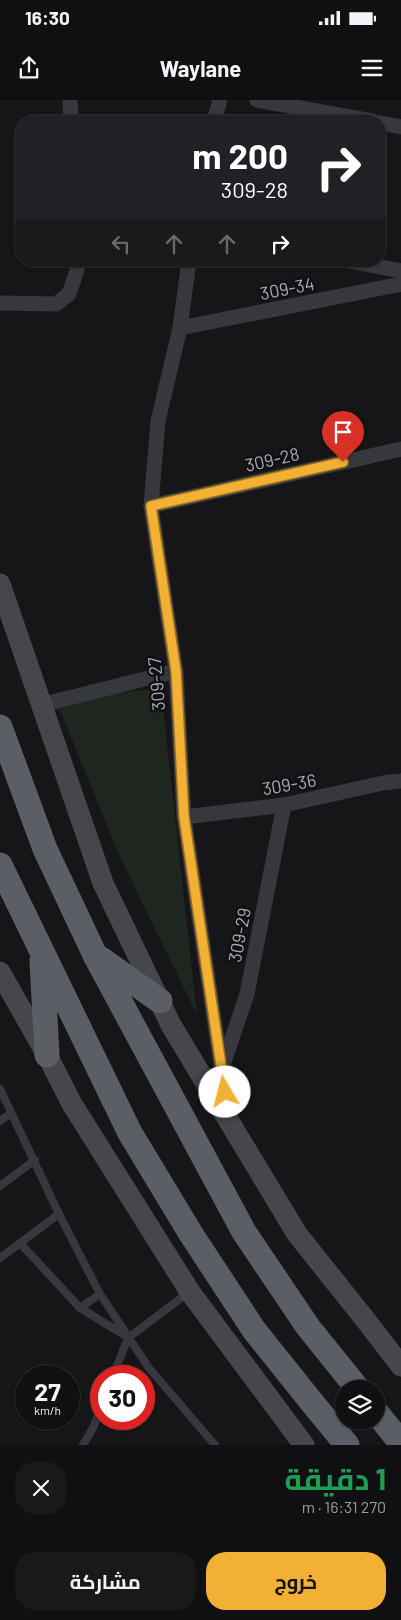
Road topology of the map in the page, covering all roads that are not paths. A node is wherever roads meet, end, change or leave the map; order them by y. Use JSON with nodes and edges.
{"nodes":[{"id":1,"x":70,"y":100,"type":"edge"},
{"id":2,"x":220,"y":100,"type":"edge"},
{"id":3,"x":256,"y":100,"type":"edge"},
{"id":4,"x":71,"y":115,"type":"edge"},
{"id":5,"x":216,"y":115,"type":"edge"},
{"id":6,"x":339,"y":115,"type":"edge"},
{"id":7,"x":386,"y":124,"type":"edge"},
{"id":8,"x":401,"y":126,"type":"edge"},
{"id":9,"x":77,"y":267,"type":"edge"},
{"id":10,"x":188,"y":267,"type":"edge"},
{"id":11,"x":377,"y":267,"type":"edge"},
{"id":12,"x":401,"y":272,"type":"edge"},
{"id":13,"x":401,"y":284,"type":"edge"},
{"id":14,"x":0,"y":303,"type":"edge"},
{"id":15,"x":180,"y":328,"type":"junction"},
{"id":16,"x":401,"y":449,"type":"edge"},
{"id":17,"x":151,"y":506,"type":"junction"},
{"id":18,"x":0,"y":584,"type":"edge"},
{"id":19,"x":176,"y":671,"type":"junction"},
{"id":20,"x":40,"y":705,"type":"junction"},
{"id":21,"x":0,"y":727,"type":"edge"},
{"id":22,"x":401,"y":781,"type":"edge"},
{"id":23,"x":284,"y":805,"type":"junction"},
{"id":24,"x":184,"y":817,"type":"junction"},
{"id":25,"x":0,"y":865,"type":"edge"},
{"id":26,"x":42,"y":951,"type":"junction"},
{"id":27,"x":95,"y":955,"type":"junction"},
{"id":28,"x":0,"y":972,"type":"edge"},
{"id":29,"x":160,"y":1001,"type":"junction"},
{"id":30,"x":47,"y":1055,"type":"junction"},
{"id":31,"x":222,"y":1069,"type":"junction"},
{"id":32,"x":0,"y":1089,"type":"edge"},
{"id":33,"x":218,"y":1102,"type":"junction"},
{"id":34,"x":11,"y":1113,"type":"junction"},
{"id":35,"x":0,"y":1121,"type":"edge"},
{"id":36,"x":35,"y":1160,"type":"junction"},
{"id":37,"x":0,"y":1186,"type":"edge"},
{"id":38,"x":59,"y":1214,"type":"junction"},
{"id":39,"x":20,"y":1243,"type":"junction"},
{"id":40,"x":0,"y":1258,"type":"edge"},
{"id":41,"x":190,"y":1292,"type":"junction"},
{"id":42,"x":100,"y":1294,"type":"junction"},
{"id":43,"x":80,"y":1308,"type":"junction"},
{"id":44,"x":128,"y":1338,"type":"junction"},
{"id":45,"x":117,"y":1365,"type":"edge"},
{"id":46,"x":401,"y":1366,"type":"edge"},
{"id":47,"x":351,"y":1380,"type":"edge"},
{"id":48,"x":314,"y":1405,"type":"junction"},
{"id":49,"x":385,"y":1424,"type":"edge"},
{"id":50,"x":92,"y":1430,"type":"edge"},
{"id":51,"x":401,"y":1444,"type":"edge"},
{"id":52,"x":83,"y":1445,"type":"edge"},
{"id":53,"x":215,"y":1445,"type":"edge"},
{"id":54,"x":304,"y":1445,"type":"edge"},
{"id":55,"x":329,"y":1445,"type":"edge"},
{"id":56,"x":347,"y":1445,"type":"edge"}],
"edges":[{"from":1,"to":4,"type":"street"},
{"from":2,"to":5,"type":"street"},
{"from":3,"to":6,"type":"street"},
{"from":7,"to":8,"type":"street"},
{"from":9,"to":14,"type":"street"},
{"from":10,"to":15,"type":"street","name":"309-27"},
{"from":11,"to":12,"type":"street"},
{"from":13,"to":15,"type":"street","name":"309-34"},
{"from":15,"to":17,"type":"street","name":"309-27"},
{"from":16,"to":17,"type":"street","name":"309-28"},
{"from":17,"to":19,"type":"street","name":"309-27"},
{"from":18,"to":20,"type":"main road"},
{"from":19,"to":20,"type":"street"},
{"from":19,"to":24,"type":"street","name":"309-27"},
{"from":20,"to":29,"type":"main road"},
{"from":21,"to":27,"type":"highway"},
{"from":22,"to":23,"type":"street","name":"309-36"},
{"from":23,"to":24,"type":"street","name":"309-36"},
{"from":23,"to":31,"type":"street","name":"309-29"},
{"from":24,"to":31,"type":"street","name":"309-27"},
{"from":25,"to":26,"type":"highway"},
{"from":26,"to":30,"type":"highway"},
{"from":26,"to":48,"type":"highway"},
{"from":27,"to":29,"type":"highway"},
{"from":27,"to":47,"type":"highway"},
{"from":28,"to":30,"type":"main road"},
{"from":29,"to":33,"type":"main road"},
{"from":30,"to":41,"type":"main road"},
{"from":31,"to":33,"type":"street","name":"309-27"},
{"from":32,"to":34,"type":"lane"},
{"from":33,"to":46,"type":"main road"},
{"from":34,"to":35,"type":"lane"},
{"from":34,"to":36,"type":"lane"},
{"from":36,"to":37,"type":"lane"},
{"from":36,"to":38,"type":"lane"},
{"from":38,"to":39,"type":"lane"},
{"from":38,"to":42,"type":"lane"},
{"from":39,"to":40,"type":"lane"},
{"from":39,"to":43,"type":"lane"},
{"from":41,"to":44,"type":"lane"},
{"from":41,"to":54,"type":"main road"},
{"from":42,"to":43,"type":"lane"},
{"from":42,"to":44,"type":"lane"},
{"from":43,"to":44,"type":"lane"},
{"from":44,"to":45,"type":"lane"},
{"from":44,"to":53,"type":"lane"},
{"from":48,"to":55,"type":"highway"},
{"from":48,"to":56,"type":"highway"},
{"from":49,"to":51,"type":"highway"},
{"from":50,"to":52,"type":"lane"}]}
